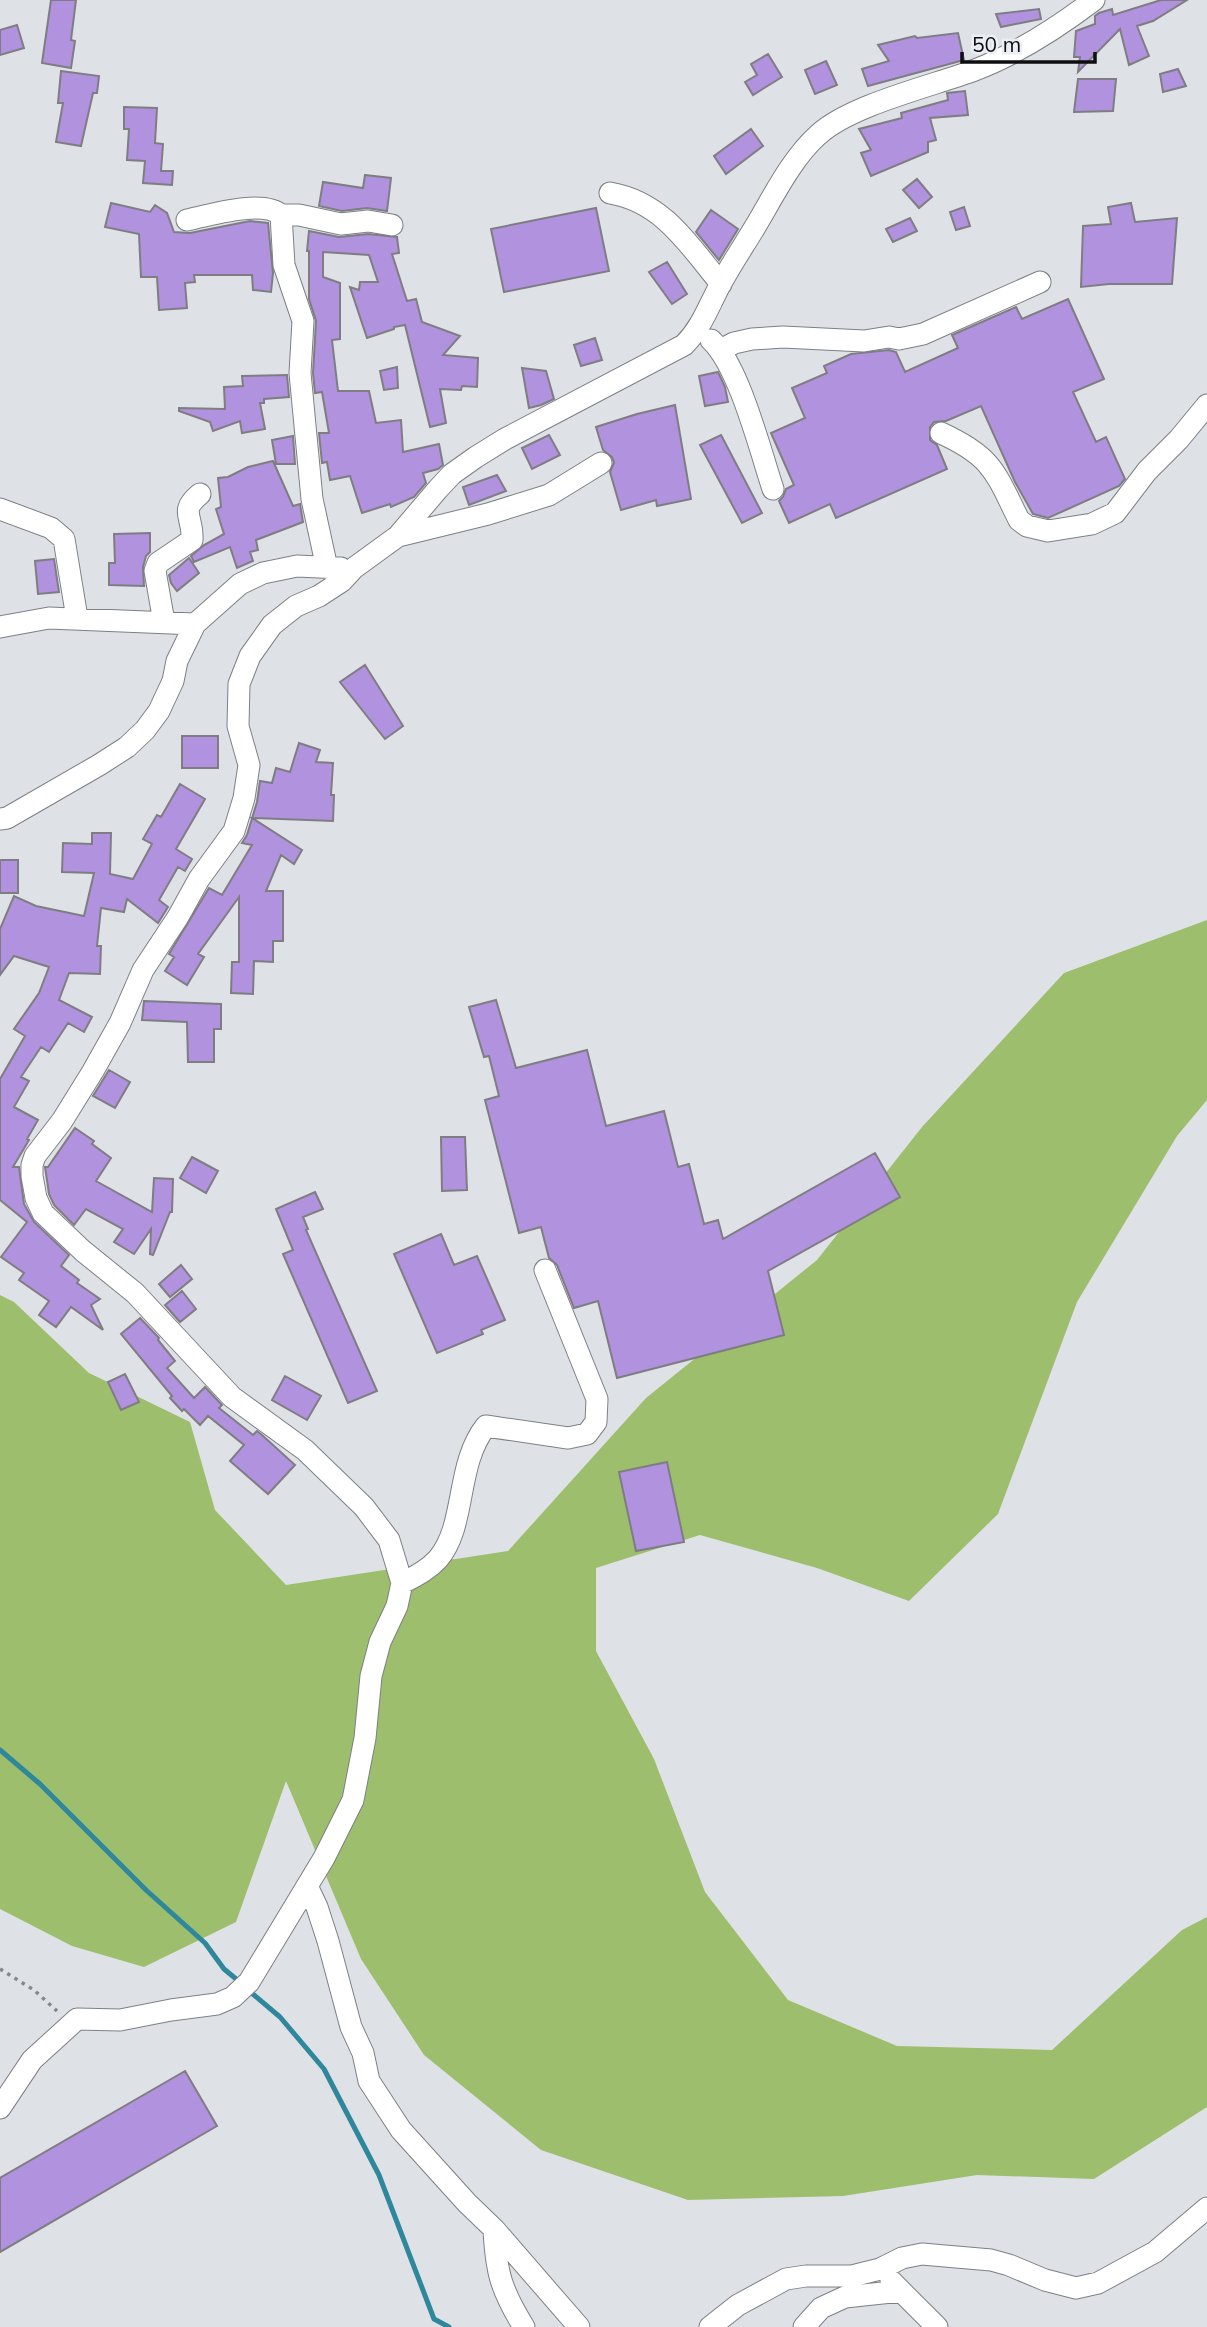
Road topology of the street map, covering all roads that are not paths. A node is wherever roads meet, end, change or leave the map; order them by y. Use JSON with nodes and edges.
{"nodes":[{"id":1,"x":1094,"y":0,"type":"edge"},
{"id":2,"x":610,"y":193,"type":"dead end"},
{"id":3,"x":281,"y":215,"type":"junction"},
{"id":4,"x":187,"y":220,"type":"dead end"},
{"id":5,"x":392,"y":225,"type":"dead end"},
{"id":6,"x":1040,"y":282,"type":"dead end"},
{"id":7,"x":720,"y":284,"type":"junction"},
{"id":8,"x":697,"y":332,"type":"junction"},
{"id":9,"x":721,"y":350,"type":"junction"},
{"id":10,"x":1207,"y":405,"type":"edge"},
{"id":11,"x":941,"y":433,"type":"dead end"},
{"id":12,"x":601,"y":463,"type":"dead end"},
{"id":13,"x":773,"y":489,"type":"dead end"},
{"id":14,"x":200,"y":494,"type":"dead end"},
{"id":15,"x":0,"y":509,"type":"edge"},
{"id":16,"x":398,"y":536,"type":"junction"},
{"id":17,"x":327,"y":568,"type":"junction"},
{"id":18,"x":354,"y":568,"type":"junction"},
{"id":19,"x":77,"y":618,"type":"junction"},
{"id":20,"x":164,"y":622,"type":"junction"},
{"id":21,"x":195,"y":624,"type":"junction"},
{"id":22,"x":0,"y":627,"type":"edge"},
{"id":23,"x":0,"y":819,"type":"edge"},
{"id":24,"x":545,"y":1270,"type":"dead end"},
{"id":25,"x":402,"y":1583,"type":"junction"},
{"id":26,"x":307,"y":1886,"type":"junction"},
{"id":27,"x":0,"y":2108,"type":"edge"},
{"id":28,"x":1207,"y":2208,"type":"edge"},
{"id":29,"x":494,"y":2229,"type":"junction"},
{"id":30,"x":880,"y":2269,"type":"junction"},
{"id":31,"x":901,"y":2291,"type":"junction"},
{"id":32,"x":929,"y":2323,"type":"edge"},
{"id":33,"x":524,"y":2327,"type":"edge"},
{"id":34,"x":579,"y":2327,"type":"edge"},
{"id":35,"x":710,"y":2327,"type":"edge"},
{"id":36,"x":804,"y":2327,"type":"edge"}],
"edges":[{"from":1,"to":7,"type":"street"},
{"from":2,"to":7,"type":"street"},
{"from":3,"to":4,"type":"street"},
{"from":3,"to":5,"type":"street"},
{"from":3,"to":17,"type":"street"},
{"from":6,"to":9,"type":"street"},
{"from":7,"to":8,"type":"street"},
{"from":8,"to":9,"type":"street"},
{"from":8,"to":16,"type":"street"},
{"from":9,"to":13,"type":"street"},
{"from":10,"to":11,"type":"street"},
{"from":12,"to":16,"type":"street"},
{"from":14,"to":20,"type":"street"},
{"from":15,"to":19,"type":"street"},
{"from":16,"to":18,"type":"street"},
{"from":17,"to":18,"type":"street"},
{"from":17,"to":21,"type":"street"},
{"from":18,"to":25,"type":"street"},
{"from":19,"to":20,"type":"street"},
{"from":19,"to":22,"type":"street"},
{"from":20,"to":21,"type":"street"},
{"from":21,"to":23,"type":"street"},
{"from":24,"to":25,"type":"street"},
{"from":25,"to":26,"type":"street"},
{"from":26,"to":27,"type":"street"},
{"from":26,"to":29,"type":"street"},
{"from":28,"to":30,"type":"street"},
{"from":29,"to":33,"type":"street"},
{"from":29,"to":34,"type":"street"},
{"from":30,"to":31,"type":"street"},
{"from":30,"to":35,"type":"street"},
{"from":31,"to":32,"type":"street"},
{"from":31,"to":36,"type":"street"}]}
